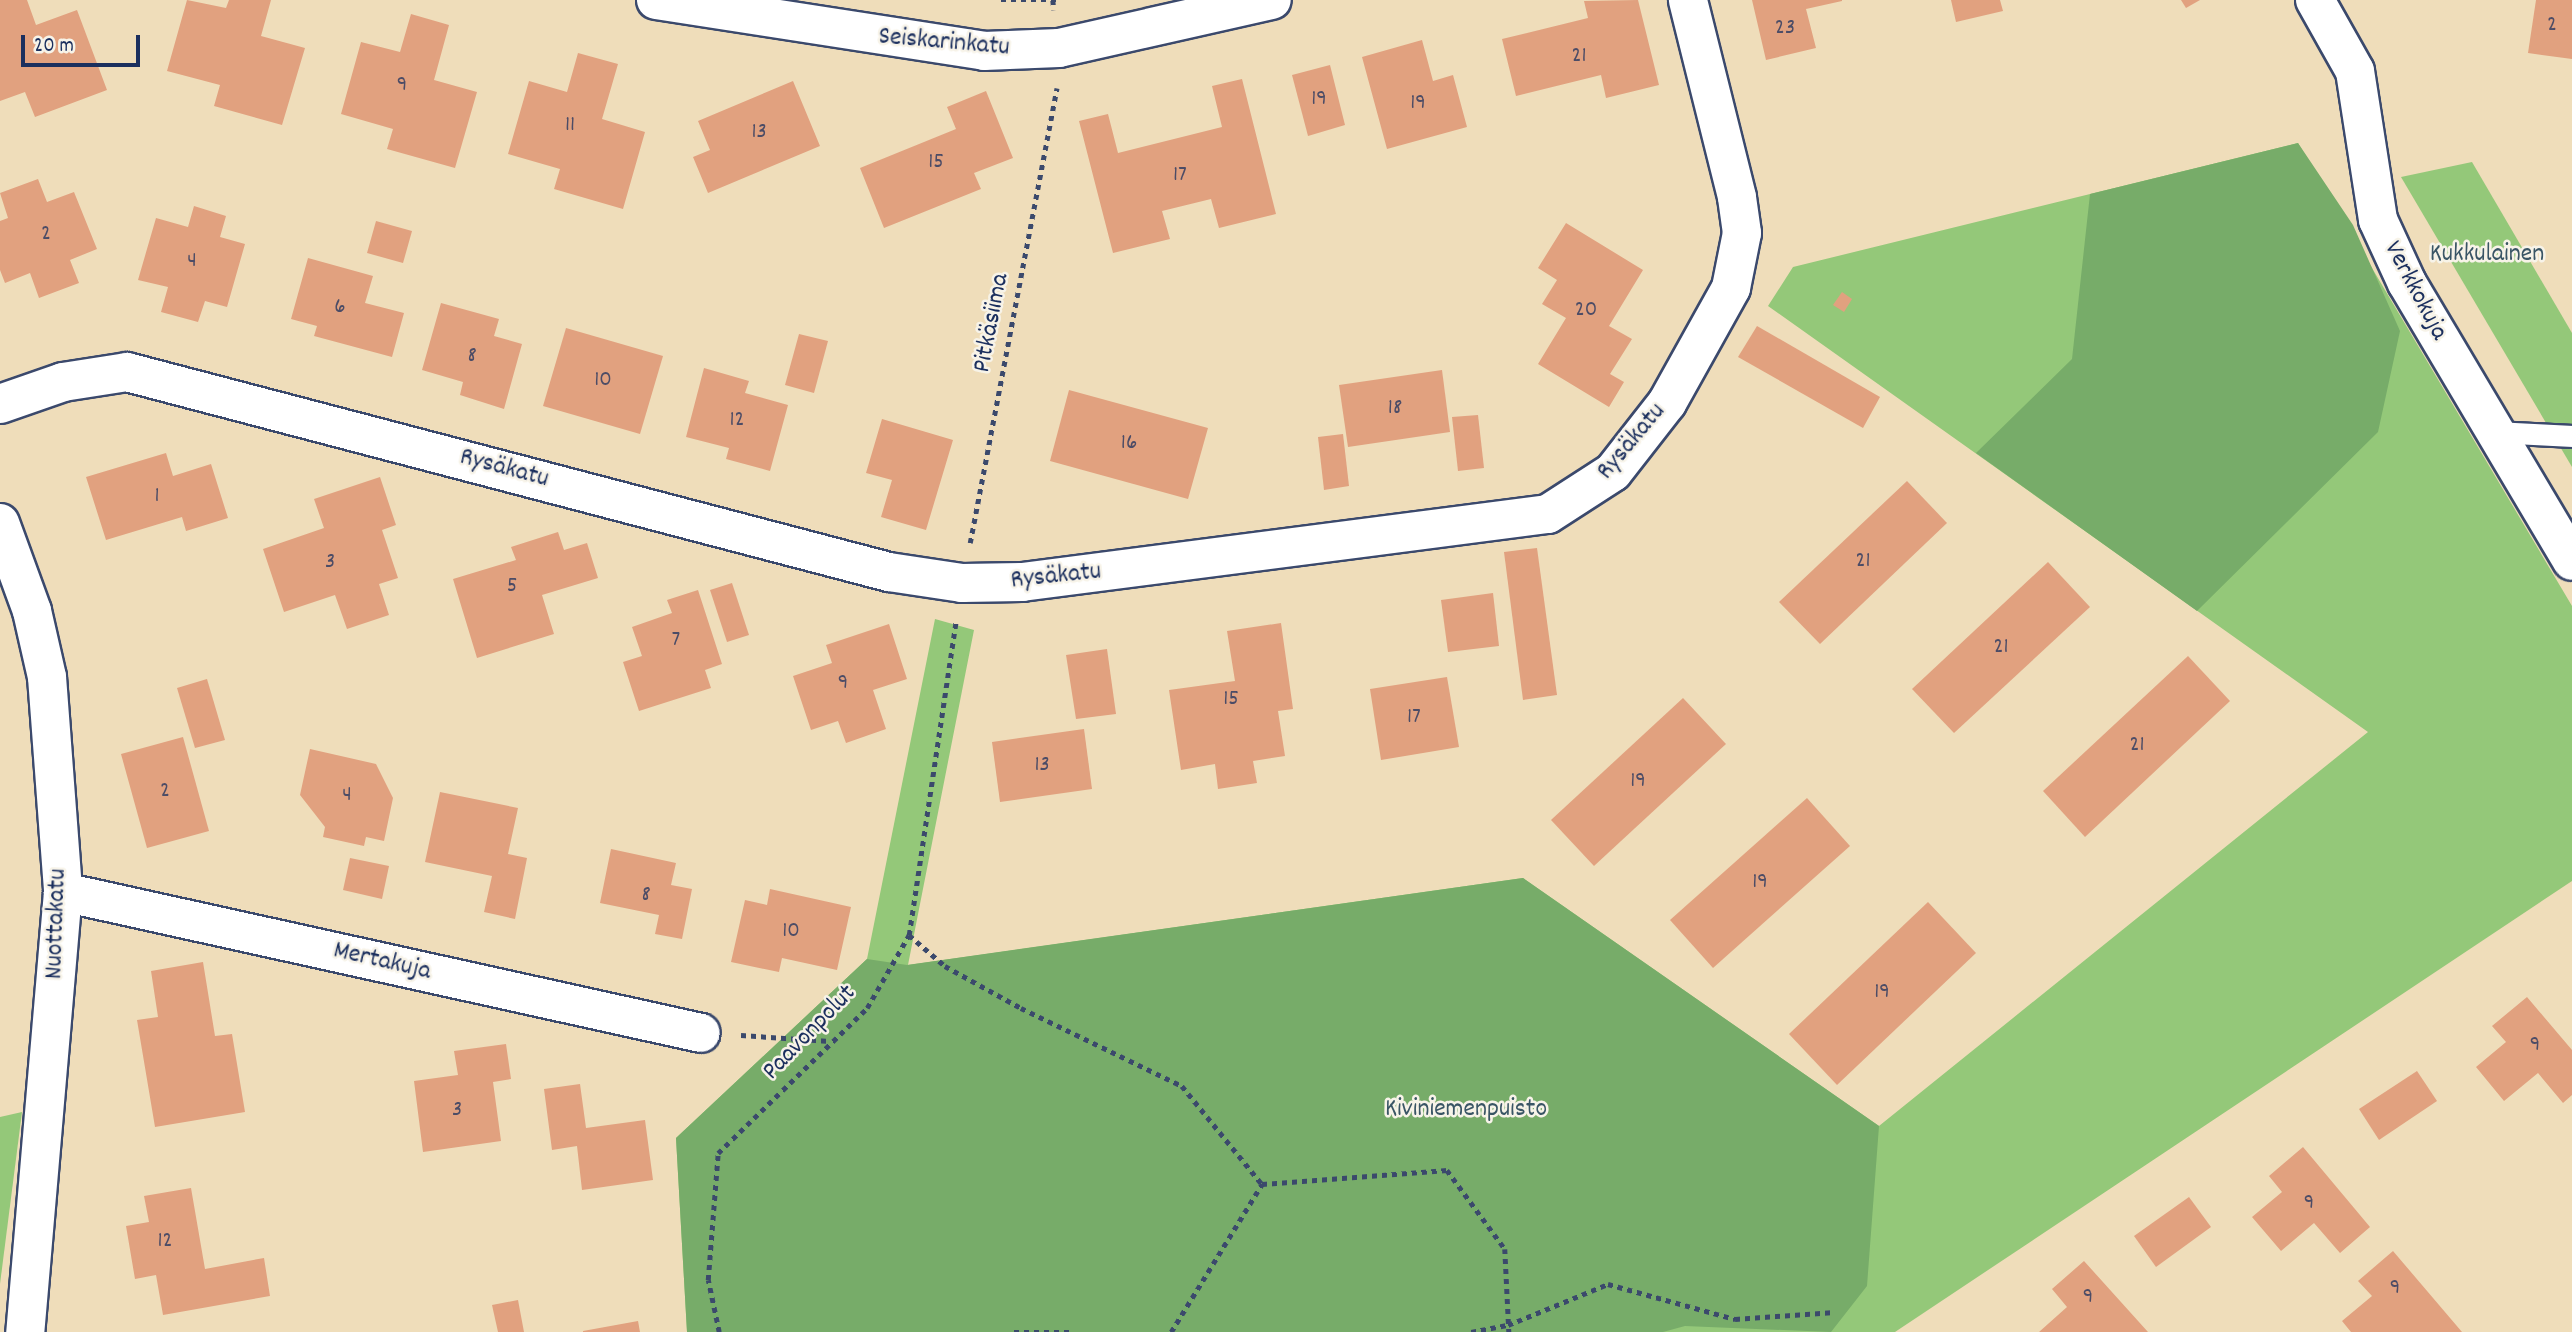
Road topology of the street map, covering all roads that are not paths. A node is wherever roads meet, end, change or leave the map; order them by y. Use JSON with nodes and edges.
{"nodes":[{"id":1,"x":656,"y":0,"type":"edge"},
{"id":2,"x":1272,"y":0,"type":"edge"},
{"id":3,"x":1688,"y":0,"type":"edge"},
{"id":4,"x":2315,"y":0,"type":"edge"},
{"id":5,"x":0,"y":404,"type":"edge"},
{"id":6,"x":2495,"y":432,"type":"junction"},
{"id":7,"x":2572,"y":436,"type":"edge"},
{"id":8,"x":0,"y":523,"type":"edge"},
{"id":9,"x":2572,"y":561,"type":"edge"},
{"id":10,"x":63,"y":892,"type":"junction"},
{"id":11,"x":701,"y":1033,"type":"road end"},
{"id":12,"x":25,"y":1332,"type":"edge"}],
"edges":[{"from":1,"to":2,"type":"street","name":"Seiskarinkatu"},
{"from":3,"to":5,"type":"street","name":"Rysäkatu"},
{"from":4,"to":6,"type":"street","name":"Verkkokuja"},
{"from":6,"to":7,"type":"lane"},
{"from":6,"to":9,"type":"street","name":"Verkkokuja"},
{"from":8,"to":10,"type":"street","name":"Nuottakatu"},
{"from":10,"to":11,"type":"street","name":"Mertakuja"},
{"from":10,"to":12,"type":"street","name":"Nuottakatu"}]}
